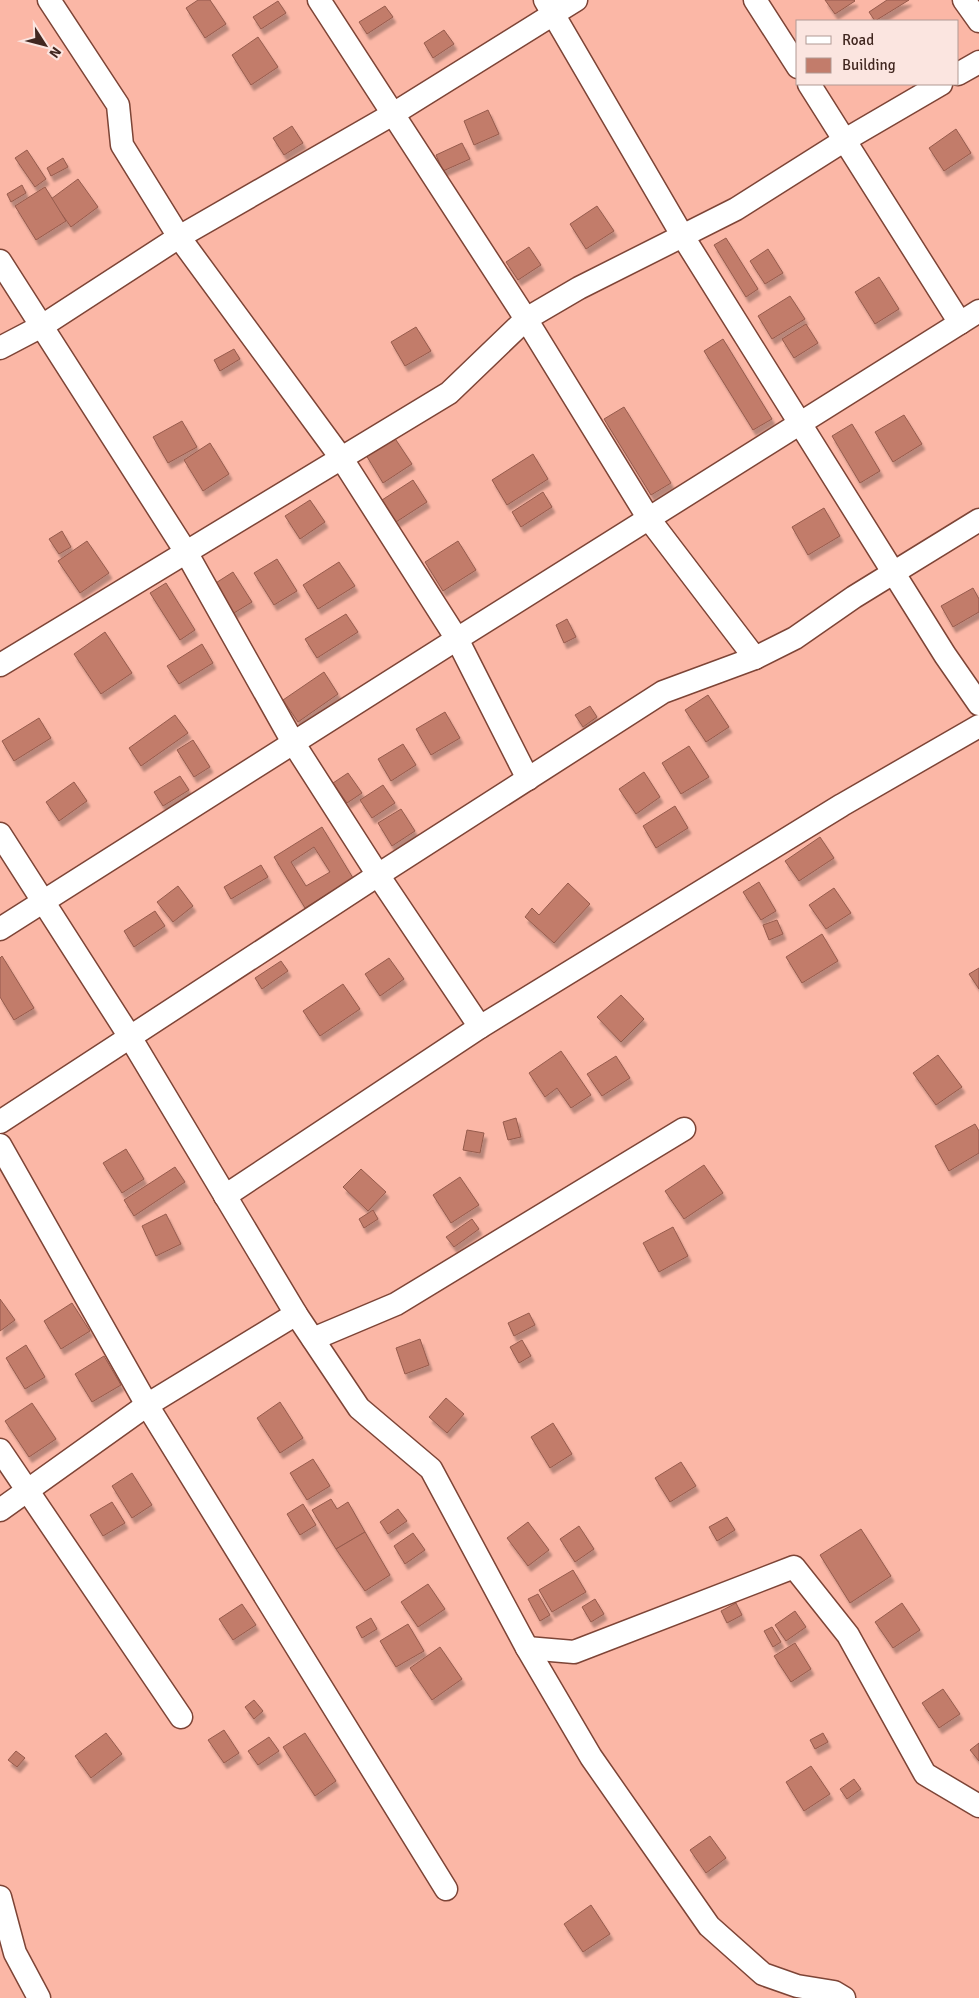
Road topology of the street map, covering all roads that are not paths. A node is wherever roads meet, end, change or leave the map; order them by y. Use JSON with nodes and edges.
{"nodes":[{"id":1,"x":50,"y":0,"type":"edge"},
{"id":2,"x":319,"y":0,"type":"edge"},
{"id":3,"x":576,"y":0,"type":"edge"},
{"id":4,"x":755,"y":0,"type":"edge"},
{"id":5,"x":964,"y":0,"type":"edge"},
{"id":6,"x":549,"y":7,"type":"edge"},
{"id":7,"x":979,"y":21,"type":"edge"},
{"id":8,"x":979,"y":62,"type":"edge"},
{"id":9,"x":796,"y":64,"type":"edge"},
{"id":10,"x":959,"y":73,"type":"edge"},
{"id":11,"x":810,"y":85,"type":"edge"},
{"id":12,"x":939,"y":85,"type":"edge"},
{"id":13,"x":393,"y":114,"type":"junction"},
{"id":14,"x":845,"y":140,"type":"junction"},
{"id":15,"x":682,"y":235,"type":"junction"},
{"id":16,"x":178,"y":237,"type":"junction"},
{"id":17,"x":0,"y":261,"type":"edge"},
{"id":18,"x":979,"y":311,"type":"edge"},
{"id":19,"x":526,"y":319,"type":"junction"},
{"id":20,"x":960,"y":323,"type":"junction"},
{"id":21,"x":42,"y":326,"type":"junction"},
{"id":22,"x":0,"y":348,"type":"edge"},
{"id":23,"x":801,"y":423,"type":"junction"},
{"id":24,"x":342,"y":460,"type":"junction"},
{"id":25,"x":649,"y":519,"type":"junction"},
{"id":26,"x":979,"y":520,"type":"edge"},
{"id":27,"x":186,"y":552,"type":"junction"},
{"id":28,"x":895,"y":572,"type":"junction"},
{"id":29,"x":457,"y":639,"type":"junction"},
{"id":30,"x":755,"y":658,"type":"junction"},
{"id":31,"x":0,"y":665,"type":"edge"},
{"id":32,"x":979,"y":704,"type":"edge"},
{"id":33,"x":979,"y":726,"type":"edge"},
{"id":34,"x":294,"y":744,"type":"junction"},
{"id":35,"x":528,"y":778,"type":"junction"},
{"id":36,"x":0,"y":834,"type":"edge"},
{"id":37,"x":378,"y":875,"type":"junction"},
{"id":38,"x":43,"y":902,"type":"junction"},
{"id":39,"x":0,"y":929,"type":"edge"},
{"id":40,"x":480,"y":1027,"type":"junction"},
{"id":41,"x":130,"y":1038,"type":"junction"},
{"id":42,"x":0,"y":1122,"type":"edge"},
{"id":43,"x":684,"y":1130,"type":"dead end"},
{"id":44,"x":0,"y":1145,"type":"edge"},
{"id":45,"x":225,"y":1196,"type":"junction"},
{"id":46,"x":296,"y":1314,"type":"junction"},
{"id":47,"x":313,"y":1339,"type":"junction"},
{"id":48,"x":147,"y":1405,"type":"junction"},
{"id":49,"x":0,"y":1450,"type":"edge"},
{"id":50,"x":28,"y":1490,"type":"junction"},
{"id":51,"x":0,"y":1510,"type":"edge"},
{"id":52,"x":527,"y":1648,"type":"junction"},
{"id":53,"x":180,"y":1717,"type":"dead end"},
{"id":54,"x":979,"y":1806,"type":"edge"},
{"id":55,"x":446,"y":1890,"type":"dead end"},
{"id":56,"x":0,"y":1897,"type":"edge"},
{"id":57,"x":39,"y":1998,"type":"edge"},
{"id":58,"x":844,"y":1998,"type":"edge"}],
"edges":[{"from":1,"to":16,"type":"street"},
{"from":2,"to":13,"type":"street"},
{"from":3,"to":6,"type":"street"},
{"from":4,"to":9,"type":"street"},
{"from":5,"to":7,"type":"street"},
{"from":6,"to":13,"type":"street"},
{"from":6,"to":15,"type":"street"},
{"from":8,"to":10,"type":"street"},
{"from":11,"to":14,"type":"street"},
{"from":12,"to":14,"type":"street"},
{"from":13,"to":16,"type":"street"},
{"from":13,"to":19,"type":"street"},
{"from":14,"to":15,"type":"street"},
{"from":14,"to":20,"type":"street"},
{"from":15,"to":19,"type":"street"},
{"from":15,"to":23,"type":"street"},
{"from":16,"to":21,"type":"street"},
{"from":16,"to":24,"type":"street"},
{"from":17,"to":21,"type":"street"},
{"from":18,"to":20,"type":"street"},
{"from":19,"to":24,"type":"street"},
{"from":19,"to":25,"type":"street"},
{"from":20,"to":23,"type":"street"},
{"from":21,"to":22,"type":"street"},
{"from":21,"to":27,"type":"street"},
{"from":23,"to":25,"type":"street"},
{"from":23,"to":28,"type":"street"},
{"from":24,"to":27,"type":"street"},
{"from":24,"to":29,"type":"street"},
{"from":25,"to":29,"type":"street"},
{"from":25,"to":30,"type":"street"},
{"from":26,"to":28,"type":"street"},
{"from":27,"to":31,"type":"street"},
{"from":27,"to":34,"type":"street"},
{"from":28,"to":30,"type":"street"},
{"from":28,"to":32,"type":"street"},
{"from":29,"to":34,"type":"street"},
{"from":29,"to":35,"type":"street"},
{"from":30,"to":35,"type":"street"},
{"from":33,"to":40,"type":"street"},
{"from":34,"to":37,"type":"street"},
{"from":34,"to":38,"type":"street"},
{"from":35,"to":37,"type":"street"},
{"from":36,"to":38,"type":"street"},
{"from":37,"to":40,"type":"street"},
{"from":37,"to":41,"type":"street"},
{"from":38,"to":39,"type":"street"},
{"from":38,"to":41,"type":"street"},
{"from":40,"to":45,"type":"street"},
{"from":41,"to":42,"type":"street"},
{"from":41,"to":45,"type":"street"},
{"from":43,"to":47,"type":"street"},
{"from":44,"to":48,"type":"street"},
{"from":45,"to":46,"type":"street"},
{"from":46,"to":47,"type":"street"},
{"from":46,"to":48,"type":"street"},
{"from":47,"to":52,"type":"street"},
{"from":48,"to":50,"type":"street"},
{"from":48,"to":55,"type":"street"},
{"from":49,"to":50,"type":"street"},
{"from":50,"to":51,"type":"street"},
{"from":50,"to":53,"type":"street"},
{"from":52,"to":54,"type":"street"},
{"from":52,"to":58,"type":"street"},
{"from":56,"to":57,"type":"street"}]}
